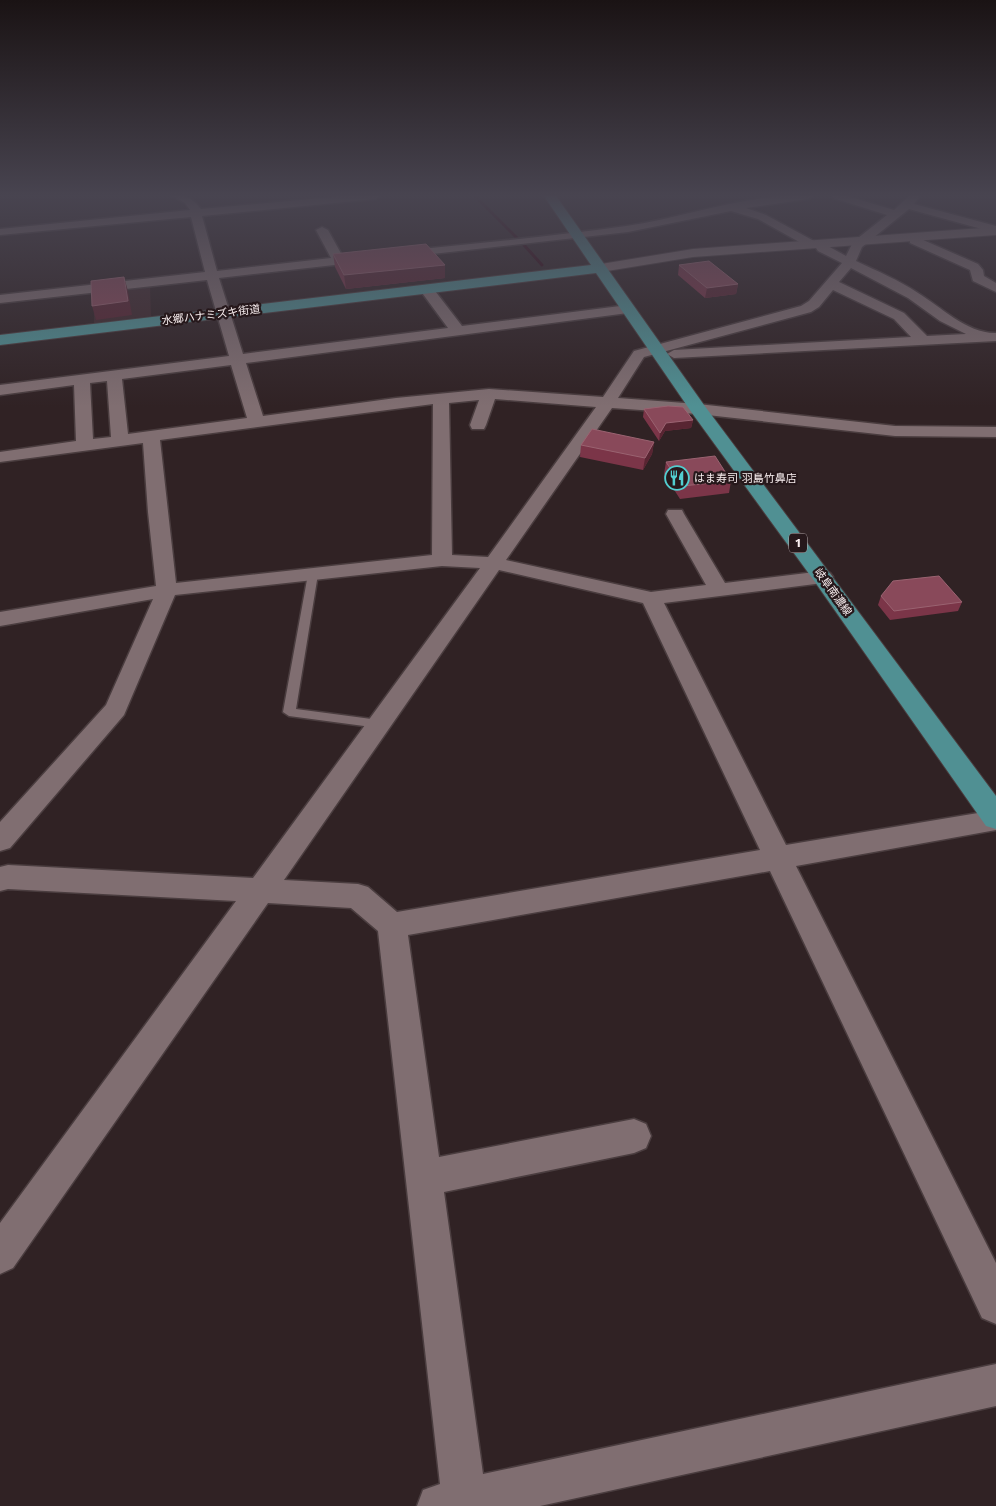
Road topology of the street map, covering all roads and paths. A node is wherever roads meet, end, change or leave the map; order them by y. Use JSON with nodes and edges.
{"nodes":[{"id":1,"x":209,"y":266,"type":"edge"},
{"id":2,"x":294,"y":266,"type":"edge"},
{"id":3,"x":618,"y":266,"type":"edge"},
{"id":4,"x":846,"y":266,"type":"edge"},
{"id":5,"x":856,"y":266,"type":"edge"},
{"id":6,"x":972,"y":266,"type":"edge"},
{"id":7,"x":601,"y":268,"type":"junction"},
{"id":8,"x":212,"y":276,"type":"junction"},
{"id":9,"x":830,"y":283,"type":"junction"},
{"id":10,"x":996,"y":288,"type":"edge"},
{"id":11,"x":427,"y":290,"type":"junction"},
{"id":12,"x":0,"y":299,"type":"edge"},
{"id":13,"x":628,"y":309,"type":"junction"},
{"id":14,"x":224,"y":313,"type":"junction"},
{"id":15,"x":458,"y":331,"type":"junction"},
{"id":16,"x":0,"y":340,"type":"edge"},
{"id":17,"x":992,"y":341,"type":"edge"},
{"id":18,"x":924,"y":342,"type":"junction"},
{"id":19,"x":658,"y":351,"type":"junction"},
{"id":20,"x":239,"y":359,"type":"junction"},
{"id":21,"x":114,"y":375,"type":"junction"},
{"id":22,"x":82,"y":379,"type":"junction"},
{"id":23,"x":0,"y":390,"type":"edge"},
{"id":24,"x":489,"y":394,"type":"junction"},
{"id":25,"x":442,"y":398,"type":"junction"},
{"id":26,"x":607,"y":403,"type":"junction"},
{"id":27,"x":698,"y":409,"type":"junction"},
{"id":28,"x":256,"y":421,"type":"junction"},
{"id":29,"x":478,"y":426,"type":"dead end"},
{"id":30,"x":996,"y":432,"type":"edge"},
{"id":31,"x":151,"y":436,"type":"junction"},
{"id":32,"x":120,"y":440,"type":"junction"},
{"id":33,"x":85,"y":445,"type":"junction"},
{"id":34,"x":0,"y":456,"type":"edge"},
{"id":35,"x":675,"y":514,"type":"dead end"},
{"id":36,"x":442,"y":560,"type":"junction"},
{"id":37,"x":494,"y":563,"type":"junction"},
{"id":38,"x":313,"y":574,"type":"junction"},
{"id":39,"x":823,"y":577,"type":"junction"},
{"id":40,"x":168,"y":590,"type":"junction"},
{"id":41,"x":719,"y":590,"type":"junction"},
{"id":42,"x":651,"y":598,"type":"junction"},
{"id":43,"x":0,"y":619,"type":"edge"},
{"id":44,"x":379,"y":724,"type":"junction"},
{"id":45,"x":996,"y":819,"type":"edge"},
{"id":46,"x":0,"y":840,"type":"edge"},
{"id":47,"x":778,"y":857,"type":"junction"},
{"id":48,"x":0,"y":879,"type":"edge"},
{"id":49,"x":259,"y":891,"type":"junction"},
{"id":50,"x":392,"y":925,"type":"junction"},
{"id":51,"x":634,"y":1136,"type":"dead end"},
{"id":52,"x":424,"y":1178,"type":"junction"},
{"id":53,"x":0,"y":1255,"type":"edge"},
{"id":54,"x":996,"y":1304,"type":"edge"},
{"id":55,"x":996,"y":1385,"type":"edge"},
{"id":56,"x":456,"y":1504,"type":"edge"}],
"edges":[{"from":1,"to":8,"type":"street"},
{"from":2,"to":8,"type":"street"},
{"from":3,"to":7,"type":"main road"},
{"from":4,"to":9,"type":"street"},
{"from":5,"to":17,"type":"street"},
{"from":6,"to":10,"type":"street"},
{"from":7,"to":11,"type":"main road","name":"水郷ハナミズキ街道"},
{"from":7,"to":13,"type":"main road","name":"岐阜南濃線","number":"1"},
{"from":8,"to":12,"type":"street"},
{"from":8,"to":14,"type":"street"},
{"from":9,"to":18,"type":"street"},
{"from":9,"to":19,"type":"street"},
{"from":11,"to":14,"type":"main road","name":"水郷ハナミズキ街道"},
{"from":11,"to":15,"type":"street"},
{"from":13,"to":15,"type":"street"},
{"from":13,"to":19,"type":"main road","name":"岐阜南濃線","number":"1"},
{"from":14,"to":16,"type":"main road","name":"水郷ハナミズキ街道"},
{"from":14,"to":20,"type":"street"},
{"from":15,"to":20,"type":"street"},
{"from":17,"to":18,"type":"street"},
{"from":18,"to":19,"type":"street"},
{"from":19,"to":26,"type":"street"},
{"from":19,"to":27,"type":"main road","name":"岐阜南濃線","number":"1"},
{"from":20,"to":21,"type":"street"},
{"from":20,"to":28,"type":"street"},
{"from":21,"to":22,"type":"street"},
{"from":21,"to":32,"type":"street"},
{"from":22,"to":23,"type":"street"},
{"from":22,"to":33,"type":"street"},
{"from":24,"to":25,"type":"street"},
{"from":24,"to":26,"type":"street"},
{"from":24,"to":29,"type":"street"},
{"from":25,"to":28,"type":"street"},
{"from":25,"to":36,"type":"street"},
{"from":26,"to":27,"type":"street"},
{"from":26,"to":37,"type":"street"},
{"from":27,"to":30,"type":"street"},
{"from":27,"to":39,"type":"main road","name":"岐阜南濃線","number":"1"},
{"from":28,"to":31,"type":"street"},
{"from":31,"to":32,"type":"street"},
{"from":31,"to":40,"type":"street"},
{"from":32,"to":33,"type":"street"},
{"from":33,"to":34,"type":"street"},
{"from":35,"to":41,"type":"street"},
{"from":36,"to":37,"type":"street"},
{"from":36,"to":38,"type":"street"},
{"from":37,"to":42,"type":"street"},
{"from":37,"to":44,"type":"street"},
{"from":38,"to":40,"type":"street"},
{"from":38,"to":44,"type":"lane"},
{"from":39,"to":41,"type":"street"},
{"from":39,"to":45,"type":"main road","name":"岐阜南濃線","number":"1"},
{"from":40,"to":43,"type":"street"},
{"from":40,"to":46,"type":"street"},
{"from":41,"to":42,"type":"street"},
{"from":42,"to":47,"type":"street"},
{"from":44,"to":49,"type":"street"},
{"from":45,"to":47,"type":"street"},
{"from":47,"to":50,"type":"street"},
{"from":47,"to":54,"type":"street"},
{"from":48,"to":49,"type":"street"},
{"from":49,"to":50,"type":"street"},
{"from":49,"to":53,"type":"street"},
{"from":50,"to":52,"type":"street"},
{"from":51,"to":52,"type":"street"},
{"from":52,"to":56,"type":"street"},
{"from":55,"to":56,"type":"street"}]}
